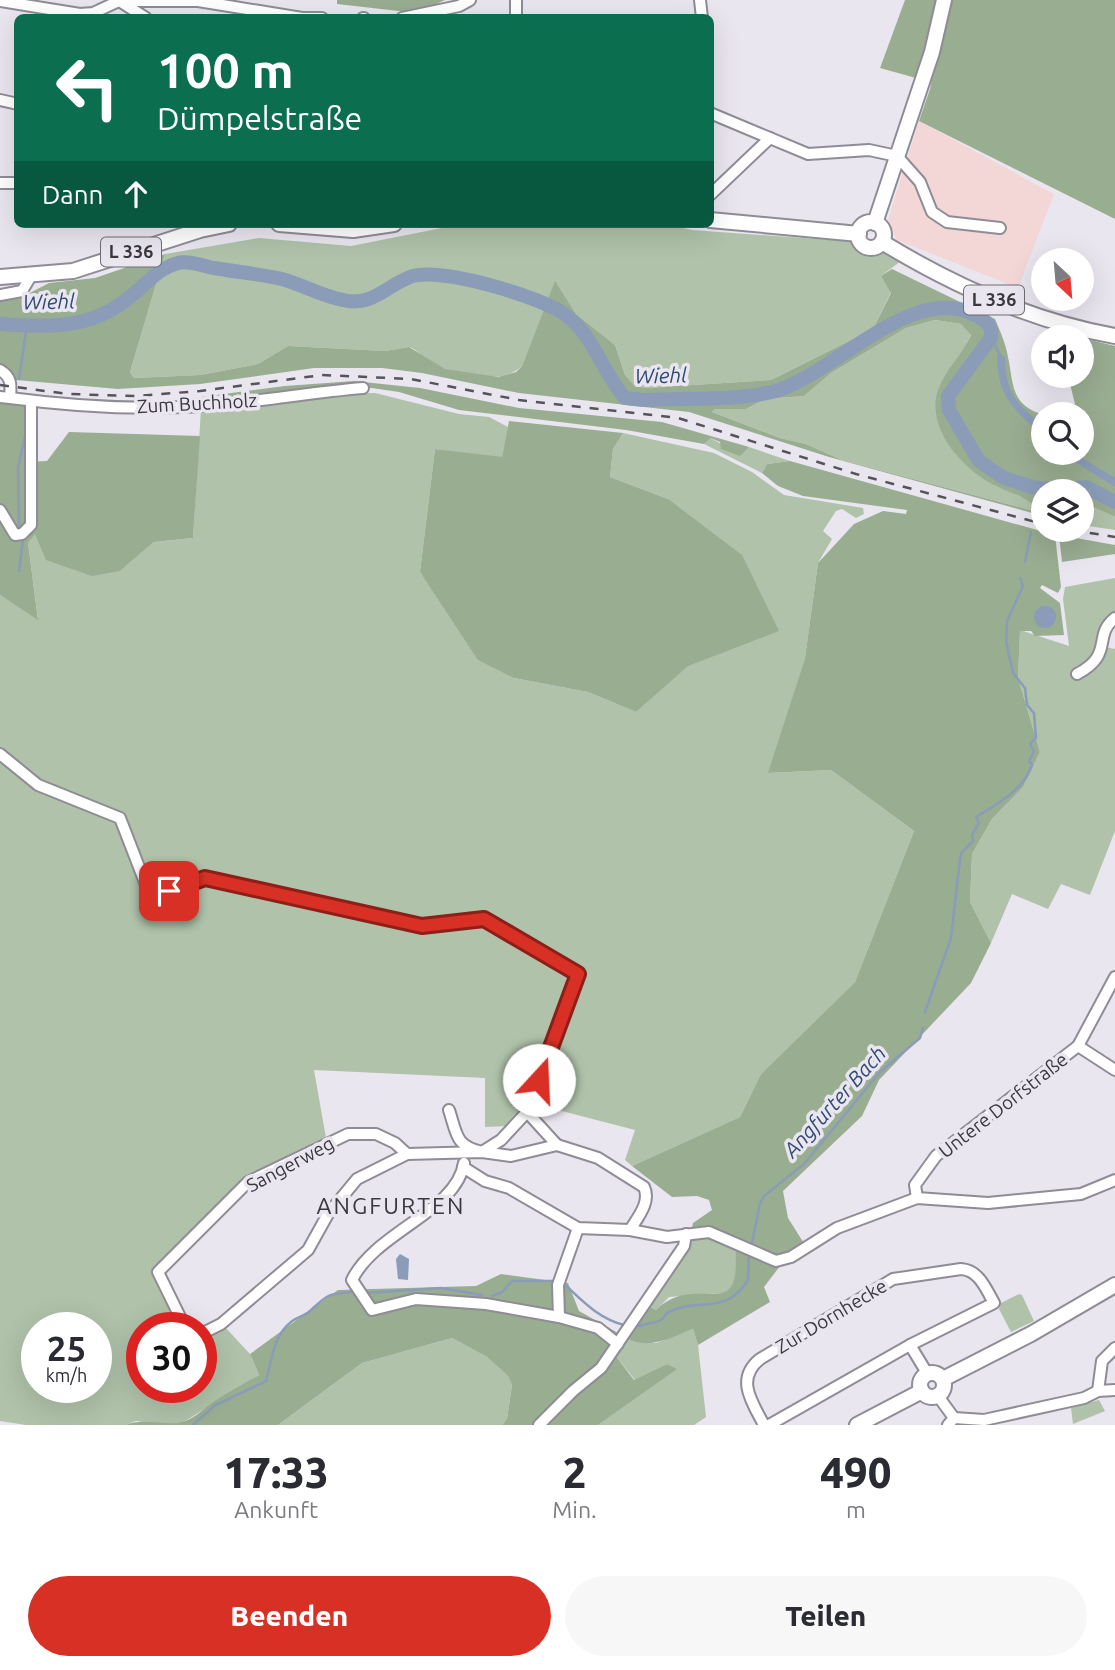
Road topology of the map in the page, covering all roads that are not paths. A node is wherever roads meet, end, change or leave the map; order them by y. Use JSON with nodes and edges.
{"nodes":[{"id":1,"x":118,"y":0,"type":"edge"},
{"id":2,"x":470,"y":0,"type":"edge"},
{"id":3,"x":944,"y":0,"type":"edge"},
{"id":4,"x":0,"y":1,"type":"edge"},
{"id":5,"x":140,"y":14,"type":"edge"},
{"id":6,"x":281,"y":14,"type":"edge"},
{"id":7,"x":421,"y":14,"type":"edge"},
{"id":8,"x":714,"y":115,"type":"edge"},
{"id":9,"x":770,"y":138,"type":"junction"},
{"id":10,"x":897,"y":156,"type":"junction"},
{"id":11,"x":714,"y":191,"type":"edge"},
{"id":12,"x":714,"y":220,"type":"edge"},
{"id":13,"x":875,"y":223,"type":"junction"},
{"id":14,"x":213,"y":228,"type":"edge"},
{"id":15,"x":1000,"y":228,"type":"dead end"},
{"id":16,"x":859,"y":234,"type":"junction"},
{"id":17,"x":882,"y":242,"type":"junction"},
{"id":18,"x":31,"y":276,"type":"junction"},
{"id":19,"x":0,"y":277,"type":"edge"},
{"id":20,"x":0,"y":295,"type":"edge"},
{"id":21,"x":1115,"y":336,"type":"edge"},
{"id":22,"x":0,"y":370,"type":"edge"},
{"id":23,"x":363,"y":388,"type":"dead end"},
{"id":24,"x":5,"y":398,"type":"edge"},
{"id":25,"x":31,"y":401,"type":"junction"},
{"id":26,"x":0,"y":510,"type":"edge"},
{"id":27,"x":1115,"y":618,"type":"edge"},
{"id":28,"x":1077,"y":674,"type":"dead end"},
{"id":29,"x":0,"y":754,"type":"edge"},
{"id":30,"x":1115,"y":977,"type":"edge"},
{"id":31,"x":1077,"y":1046,"type":"junction"},
{"id":32,"x":1115,"y":1070,"type":"edge"},
{"id":33,"x":449,"y":1110,"type":"dead end"},
{"id":34,"x":527,"y":1112,"type":"junction"},
{"id":35,"x":557,"y":1145,"type":"junction"},
{"id":36,"x":482,"y":1152,"type":"junction"},
{"id":37,"x":464,"y":1153,"type":"junction"},
{"id":38,"x":407,"y":1154,"type":"junction"},
{"id":39,"x":463,"y":1167,"type":"junction"},
{"id":40,"x":1115,"y":1180,"type":"edge"},
{"id":41,"x":916,"y":1198,"type":"junction"},
{"id":42,"x":578,"y":1228,"type":"junction"},
{"id":43,"x":630,"y":1230,"type":"junction"},
{"id":44,"x":686,"y":1234,"type":"junction"},
{"id":45,"x":1115,"y":1285,"type":"edge"},
{"id":46,"x":178,"y":1312,"type":"edge"},
{"id":47,"x":559,"y":1317,"type":"junction"},
{"id":48,"x":217,"y":1326,"type":"edge"},
{"id":49,"x":618,"y":1344,"type":"junction"},
{"id":50,"x":910,"y":1345,"type":"junction"},
{"id":51,"x":1115,"y":1348,"type":"edge"},
{"id":52,"x":927,"y":1373,"type":"junction"},
{"id":53,"x":943,"y":1379,"type":"junction"},
{"id":54,"x":1115,"y":1390,"type":"edge"},
{"id":55,"x":922,"y":1391,"type":"junction"},
{"id":56,"x":1098,"y":1391,"type":"junction"},
{"id":57,"x":938,"y":1396,"type":"junction"},
{"id":58,"x":951,"y":1421,"type":"edge"},
{"id":59,"x":539,"y":1425,"type":"edge"},
{"id":60,"x":766,"y":1425,"type":"edge"},
{"id":61,"x":857,"y":1425,"type":"edge"}],
"edges":[{"from":1,"to":4,"type":"street"},
{"from":1,"to":5,"type":"street"},
{"from":1,"to":6,"type":"street"},
{"from":2,"to":7,"type":"street"},
{"from":3,"to":10,"type":"main road"},
{"from":8,"to":9,"type":"street"},
{"from":9,"to":10,"type":"street"},
{"from":9,"to":11,"type":"street"},
{"from":10,"to":13,"type":"main road"},
{"from":10,"to":15,"type":"street"},
{"from":12,"to":16,"type":"main road"},
{"from":13,"to":16,"type":"main road"},
{"from":13,"to":17,"type":"main road"},
{"from":14,"to":18,"type":"main road","number":"L 336"},
{"from":16,"to":17,"type":"main road"},
{"from":17,"to":21,"type":"main road","number":"L 336"},
{"from":18,"to":19,"type":"main road","number":"L 336"},
{"from":18,"to":20,"type":"street"},
{"from":22,"to":24,"type":"street"},
{"from":23,"to":25,"type":"street","name":"Zum Buchholz"},
{"from":24,"to":25,"type":"street","name":"Zum Buchholz"},
{"from":25,"to":26,"type":"street"},
{"from":27,"to":28,"type":"street"},
{"from":29,"to":34,"type":"street"},
{"from":30,"to":31,"type":"street","name":"Untere Dorfstraße"},
{"from":31,"to":32,"type":"street"},
{"from":31,"to":41,"type":"street","name":"Untere Dorfstraße"},
{"from":33,"to":36,"type":"street"},
{"from":34,"to":35,"type":"street"},
{"from":34,"to":36,"type":"street"},
{"from":35,"to":36,"type":"street"},
{"from":35,"to":43,"type":"street"},
{"from":36,"to":37,"type":"street"},
{"from":37,"to":38,"type":"street"},
{"from":37,"to":39,"type":"street"},
{"from":38,"to":46,"type":"street","name":"Sangerweg"},
{"from":38,"to":48,"type":"street"},
{"from":39,"to":42,"type":"street"},
{"from":39,"to":47,"type":"street"},
{"from":40,"to":41,"type":"street"},
{"from":41,"to":44,"type":"street"},
{"from":42,"to":43,"type":"street"},
{"from":42,"to":47,"type":"street"},
{"from":43,"to":44,"type":"street"},
{"from":44,"to":49,"type":"street"},
{"from":45,"to":53,"type":"main road"},
{"from":47,"to":49,"type":"street"},
{"from":49,"to":59,"type":"street"},
{"from":50,"to":52,"type":"street"},
{"from":50,"to":60,"type":"street","name":"Zur Dornhecke"},
{"from":50,"to":60,"type":"street","name":"Zur Dornhecke"},
{"from":51,"to":56,"type":"street"},
{"from":52,"to":53,"type":"main road"},
{"from":52,"to":55,"type":"main road"},
{"from":53,"to":57,"type":"main road"},
{"from":54,"to":56,"type":"street"},
{"from":55,"to":57,"type":"main road"},
{"from":55,"to":61,"type":"main road"},
{"from":56,"to":58,"type":"street"},
{"from":57,"to":58,"type":"street"}]}
